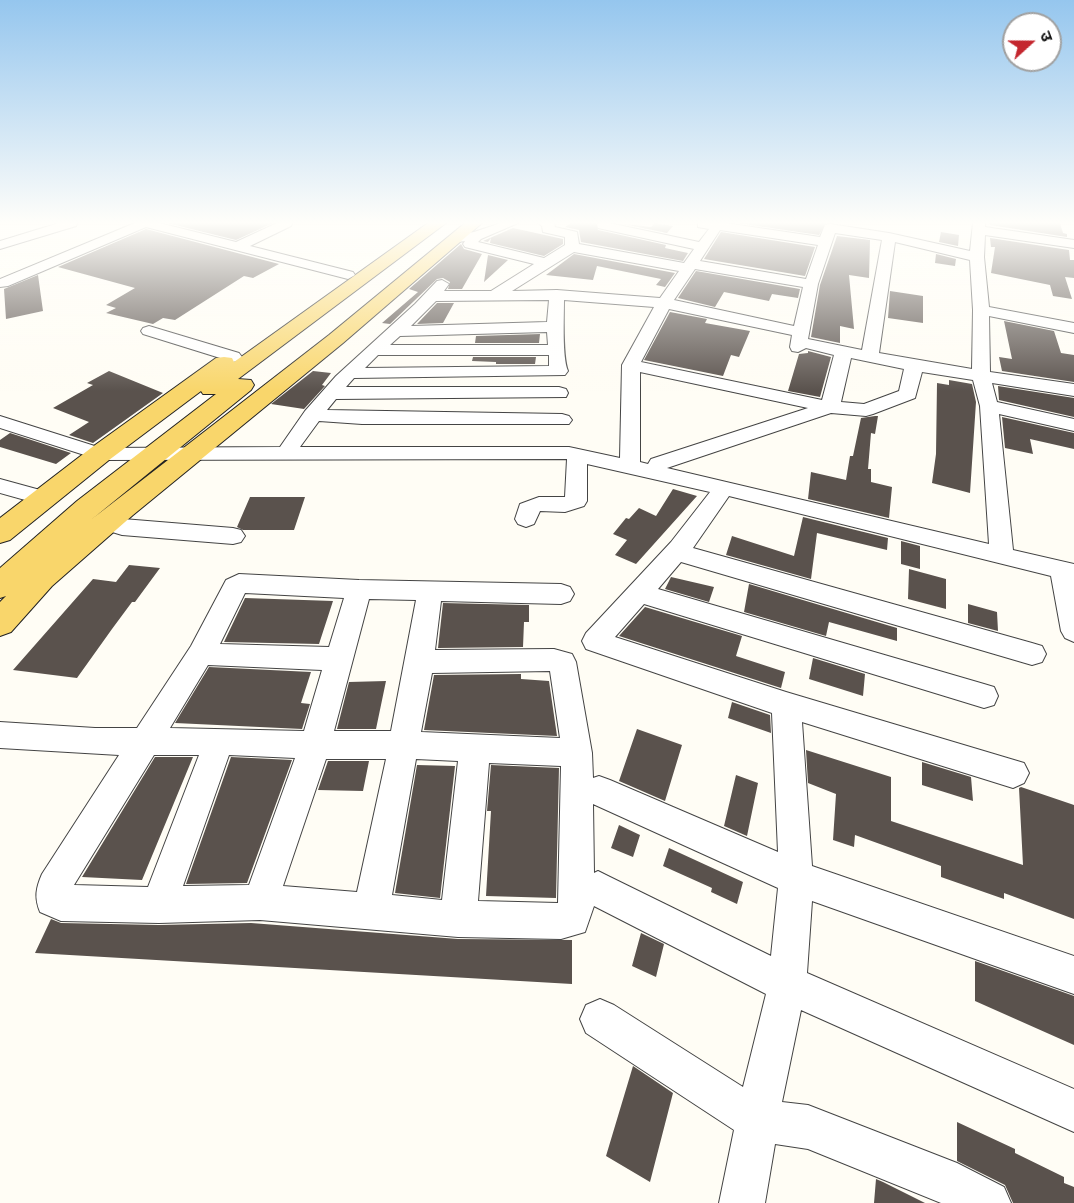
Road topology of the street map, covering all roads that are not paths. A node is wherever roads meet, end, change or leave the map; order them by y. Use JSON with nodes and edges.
{"nodes":[{"id":1,"x":344,"y":279,"type":"edge"},
{"id":2,"x":360,"y":279,"type":"edge"},
{"id":3,"x":390,"y":279,"type":"edge"},
{"id":4,"x":402,"y":279,"type":"edge"},
{"id":5,"x":446,"y":279,"type":"dead end"},
{"id":6,"x":521,"y":279,"type":"edge"},
{"id":7,"x":681,"y":279,"type":"edge"},
{"id":8,"x":779,"y":279,"type":"edge"},
{"id":9,"x":813,"y":279,"type":"edge"},
{"id":10,"x":882,"y":279,"type":"edge"},
{"id":11,"x":979,"y":279,"type":"edge"},
{"id":12,"x":812,"y":284,"type":"junction"},
{"id":13,"x":432,"y":296,"type":"junction"},
{"id":14,"x":494,"y":296,"type":"junction"},
{"id":15,"x":322,"y":299,"type":"junction"},
{"id":16,"x":664,"y":303,"type":"junction"},
{"id":17,"x":981,"y":310,"type":"junction"},
{"id":18,"x":556,"y":311,"type":"junction"},
{"id":19,"x":418,"y":312,"type":"junction"},
{"id":20,"x":441,"y":312,"type":"dead end"},
{"id":21,"x":509,"y":312,"type":"dead end"},
{"id":22,"x":1074,"y":328,"type":"edge"},
{"id":23,"x":149,"y":331,"type":"dead end"},
{"id":24,"x":397,"y":331,"type":"junction"},
{"id":25,"x":799,"y":340,"type":"junction"},
{"id":26,"x":373,"y":350,"type":"junction"},
{"id":27,"x":558,"y":350,"type":"junction"},
{"id":28,"x":844,"y":351,"type":"junction"},
{"id":29,"x":870,"y":356,"type":"junction"},
{"id":30,"x":233,"y":357,"type":"junction"},
{"id":31,"x":631,"y":365,"type":"junction"},
{"id":32,"x":914,"y":366,"type":"junction"},
{"id":33,"x":559,"y":371,"type":"junction"},
{"id":34,"x":350,"y":373,"type":"junction"},
{"id":35,"x":981,"y":375,"type":"junction"},
{"id":36,"x":1074,"y":390,"type":"edge"},
{"id":37,"x":332,"y":393,"type":"junction"},
{"id":38,"x":559,"y":393,"type":"junction"},
{"id":39,"x":989,"y":406,"type":"junction"},
{"id":40,"x":830,"y":407,"type":"junction"},
{"id":41,"x":312,"y":415,"type":"junction"},
{"id":42,"x":562,"y":420,"type":"junction"},
{"id":43,"x":0,"y":422,"type":"edge"},
{"id":44,"x":1074,"y":425,"type":"edge"},
{"id":45,"x":286,"y":453,"type":"junction"},
{"id":46,"x":100,"y":454,"type":"junction"},
{"id":47,"x":125,"y":454,"type":"junction"},
{"id":48,"x":573,"y":454,"type":"junction"},
{"id":49,"x":153,"y":455,"type":"junction"},
{"id":50,"x":189,"y":455,"type":"junction"},
{"id":51,"x":658,"y":464,"type":"dead end"},
{"id":52,"x":630,"y":468,"type":"junction"},
{"id":53,"x":0,"y":486,"type":"edge"},
{"id":54,"x":724,"y":488,"type":"junction"},
{"id":55,"x":43,"y":498,"type":"junction"},
{"id":56,"x":526,"y":519,"type":"dead end"},
{"id":57,"x":107,"y":522,"type":"junction"},
{"id":58,"x":0,"y":533,"type":"edge"},
{"id":59,"x":233,"y":536,"type":"dead end"},
{"id":60,"x":678,"y":552,"type":"junction"},
{"id":61,"x":1002,"y":556,"type":"junction"},
{"id":62,"x":0,"y":559,"type":"edge"},
{"id":63,"x":1068,"y":572,"type":"edge"},
{"id":64,"x":0,"y":586,"type":"edge"},
{"id":65,"x":359,"y":589,"type":"junction"},
{"id":66,"x":430,"y":591,"type":"junction"},
{"id":67,"x":639,"y":593,"type":"junction"},
{"id":68,"x":561,"y":594,"type":"dead end"},
{"id":69,"x":1073,"y":616,"type":"edge"},
{"id":70,"x":0,"y":623,"type":"edge"},
{"id":71,"x":201,"y":654,"type":"junction"},
{"id":72,"x":1032,"y":654,"type":"dead end"},
{"id":73,"x":338,"y":659,"type":"junction"},
{"id":74,"x":420,"y":662,"type":"junction"},
{"id":75,"x":984,"y":696,"type":"dead end"},
{"id":76,"x":786,"y":705,"type":"junction"},
{"id":77,"x":0,"y":735,"type":"edge"},
{"id":78,"x":146,"y":741,"type":"junction"},
{"id":79,"x":219,"y":741,"type":"junction"},
{"id":80,"x":315,"y":745,"type":"junction"},
{"id":81,"x":402,"y":745,"type":"junction"},
{"id":82,"x":475,"y":747,"type":"junction"},
{"id":83,"x":578,"y":753,"type":"junction"},
{"id":84,"x":1012,"y":773,"type":"dead end"},
{"id":85,"x":599,"y":791,"type":"dead end"},
{"id":86,"x":796,"y":878,"type":"junction"},
{"id":87,"x":598,"y":889,"type":"dead end"},
{"id":88,"x":260,"y":902,"type":"junction"},
{"id":89,"x":159,"y":905,"type":"junction"},
{"id":90,"x":371,"y":910,"type":"junction"},
{"id":91,"x":458,"y":919,"type":"junction"},
{"id":92,"x":1074,"y":975,"type":"edge"},
{"id":93,"x":787,"y":984,"type":"junction"},
{"id":94,"x":600,"y":1019,"type":"dead end"},
{"id":95,"x":1074,"y":1111,"type":"edge"},
{"id":96,"x":757,"y":1120,"type":"junction"},
{"id":97,"x":742,"y":1203,"type":"edge"},
{"id":98,"x":988,"y":1203,"type":"edge"}],
"edges":[{"from":1,"to":15,"type":"main road"},
{"from":2,"to":15,"type":"main road"},
{"from":3,"to":49,"type":"main road"},
{"from":4,"to":50,"type":"main road"},
{"from":5,"to":13,"type":"street"},
{"from":6,"to":14,"type":"street"},
{"from":7,"to":16,"type":"street"},
{"from":8,"to":12,"type":"street"},
{"from":9,"to":12,"type":"street"},
{"from":10,"to":29,"type":"street"},
{"from":11,"to":17,"type":"street"},
{"from":12,"to":25,"type":"street"},
{"from":13,"to":14,"type":"street"},
{"from":13,"to":19,"type":"street"},
{"from":14,"to":18,"type":"street"},
{"from":15,"to":30,"type":"main road"},
{"from":15,"to":47,"type":"main road"},
{"from":16,"to":18,"type":"street"},
{"from":16,"to":25,"type":"street"},
{"from":16,"to":31,"type":"street"},
{"from":17,"to":22,"type":"street"},
{"from":17,"to":35,"type":"street"},
{"from":18,"to":21,"type":"street"},
{"from":18,"to":24,"type":"street"},
{"from":18,"to":27,"type":"street"},
{"from":19,"to":20,"type":"street"},
{"from":19,"to":24,"type":"street"},
{"from":23,"to":30,"type":"street"},
{"from":24,"to":26,"type":"street"},
{"from":25,"to":28,"type":"street"},
{"from":26,"to":27,"type":"street"},
{"from":26,"to":34,"type":"street"},
{"from":27,"to":33,"type":"street"},
{"from":28,"to":29,"type":"street"},
{"from":28,"to":40,"type":"street"},
{"from":29,"to":32,"type":"street"},
{"from":30,"to":46,"type":"main road"},
{"from":31,"to":40,"type":"street"},
{"from":31,"to":52,"type":"street"},
{"from":32,"to":35,"type":"street"},
{"from":32,"to":40,"type":"street"},
{"from":33,"to":34,"type":"street"},
{"from":33,"to":38,"type":"street"},
{"from":34,"to":37,"type":"street"},
{"from":35,"to":36,"type":"street"},
{"from":35,"to":39,"type":"street"},
{"from":37,"to":38,"type":"street"},
{"from":37,"to":41,"type":"street"},
{"from":38,"to":42,"type":"street"},
{"from":39,"to":44,"type":"street"},
{"from":39,"to":61,"type":"street"},
{"from":40,"to":51,"type":"street"},
{"from":41,"to":42,"type":"street"},
{"from":41,"to":45,"type":"street"},
{"from":42,"to":48,"type":"street"},
{"from":43,"to":46,"type":"street"},
{"from":45,"to":48,"type":"street"},
{"from":45,"to":50,"type":"street"},
{"from":46,"to":47,"type":"street"},
{"from":46,"to":55,"type":"main road"},
{"from":47,"to":49,"type":"street"},
{"from":47,"to":62,"type":"main road"},
{"from":48,"to":52,"type":"street"},
{"from":48,"to":56,"type":"street"},
{"from":49,"to":50,"type":"street"},
{"from":49,"to":64,"type":"main road"},
{"from":50,"to":57,"type":"main road"},
{"from":52,"to":54,"type":"street"},
{"from":53,"to":55,"type":"street"},
{"from":54,"to":60,"type":"street"},
{"from":54,"to":61,"type":"street"},
{"from":55,"to":58,"type":"main road"},
{"from":57,"to":59,"type":"street"},
{"from":57,"to":70,"type":"main road"},
{"from":60,"to":67,"type":"street"},
{"from":60,"to":72,"type":"street"},
{"from":61,"to":63,"type":"street"},
{"from":63,"to":69,"type":"street"},
{"from":65,"to":66,"type":"street"},
{"from":65,"to":71,"type":"street"},
{"from":65,"to":73,"type":"street"},
{"from":66,"to":68,"type":"street"},
{"from":66,"to":74,"type":"street"},
{"from":67,"to":75,"type":"street"},
{"from":67,"to":76,"type":"street"},
{"from":71,"to":73,"type":"street"},
{"from":71,"to":78,"type":"street"},
{"from":73,"to":80,"type":"street"},
{"from":74,"to":81,"type":"street"},
{"from":74,"to":83,"type":"street"},
{"from":76,"to":84,"type":"street"},
{"from":76,"to":86,"type":"street"},
{"from":77,"to":78,"type":"street"},
{"from":78,"to":79,"type":"street"},
{"from":78,"to":89,"type":"street"},
{"from":79,"to":80,"type":"street"},
{"from":79,"to":89,"type":"street"},
{"from":80,"to":81,"type":"street"},
{"from":80,"to":88,"type":"street"},
{"from":81,"to":82,"type":"street"},
{"from":81,"to":90,"type":"street"},
{"from":82,"to":83,"type":"street"},
{"from":82,"to":91,"type":"street"},
{"from":83,"to":91,"type":"street"},
{"from":85,"to":86,"type":"street"},
{"from":86,"to":92,"type":"street"},
{"from":86,"to":93,"type":"street"},
{"from":87,"to":93,"type":"street"},
{"from":88,"to":89,"type":"street"},
{"from":88,"to":90,"type":"street"},
{"from":90,"to":91,"type":"street"},
{"from":93,"to":95,"type":"street"},
{"from":93,"to":96,"type":"street"},
{"from":94,"to":96,"type":"street"},
{"from":96,"to":97,"type":"street"},
{"from":96,"to":98,"type":"street"}]}
